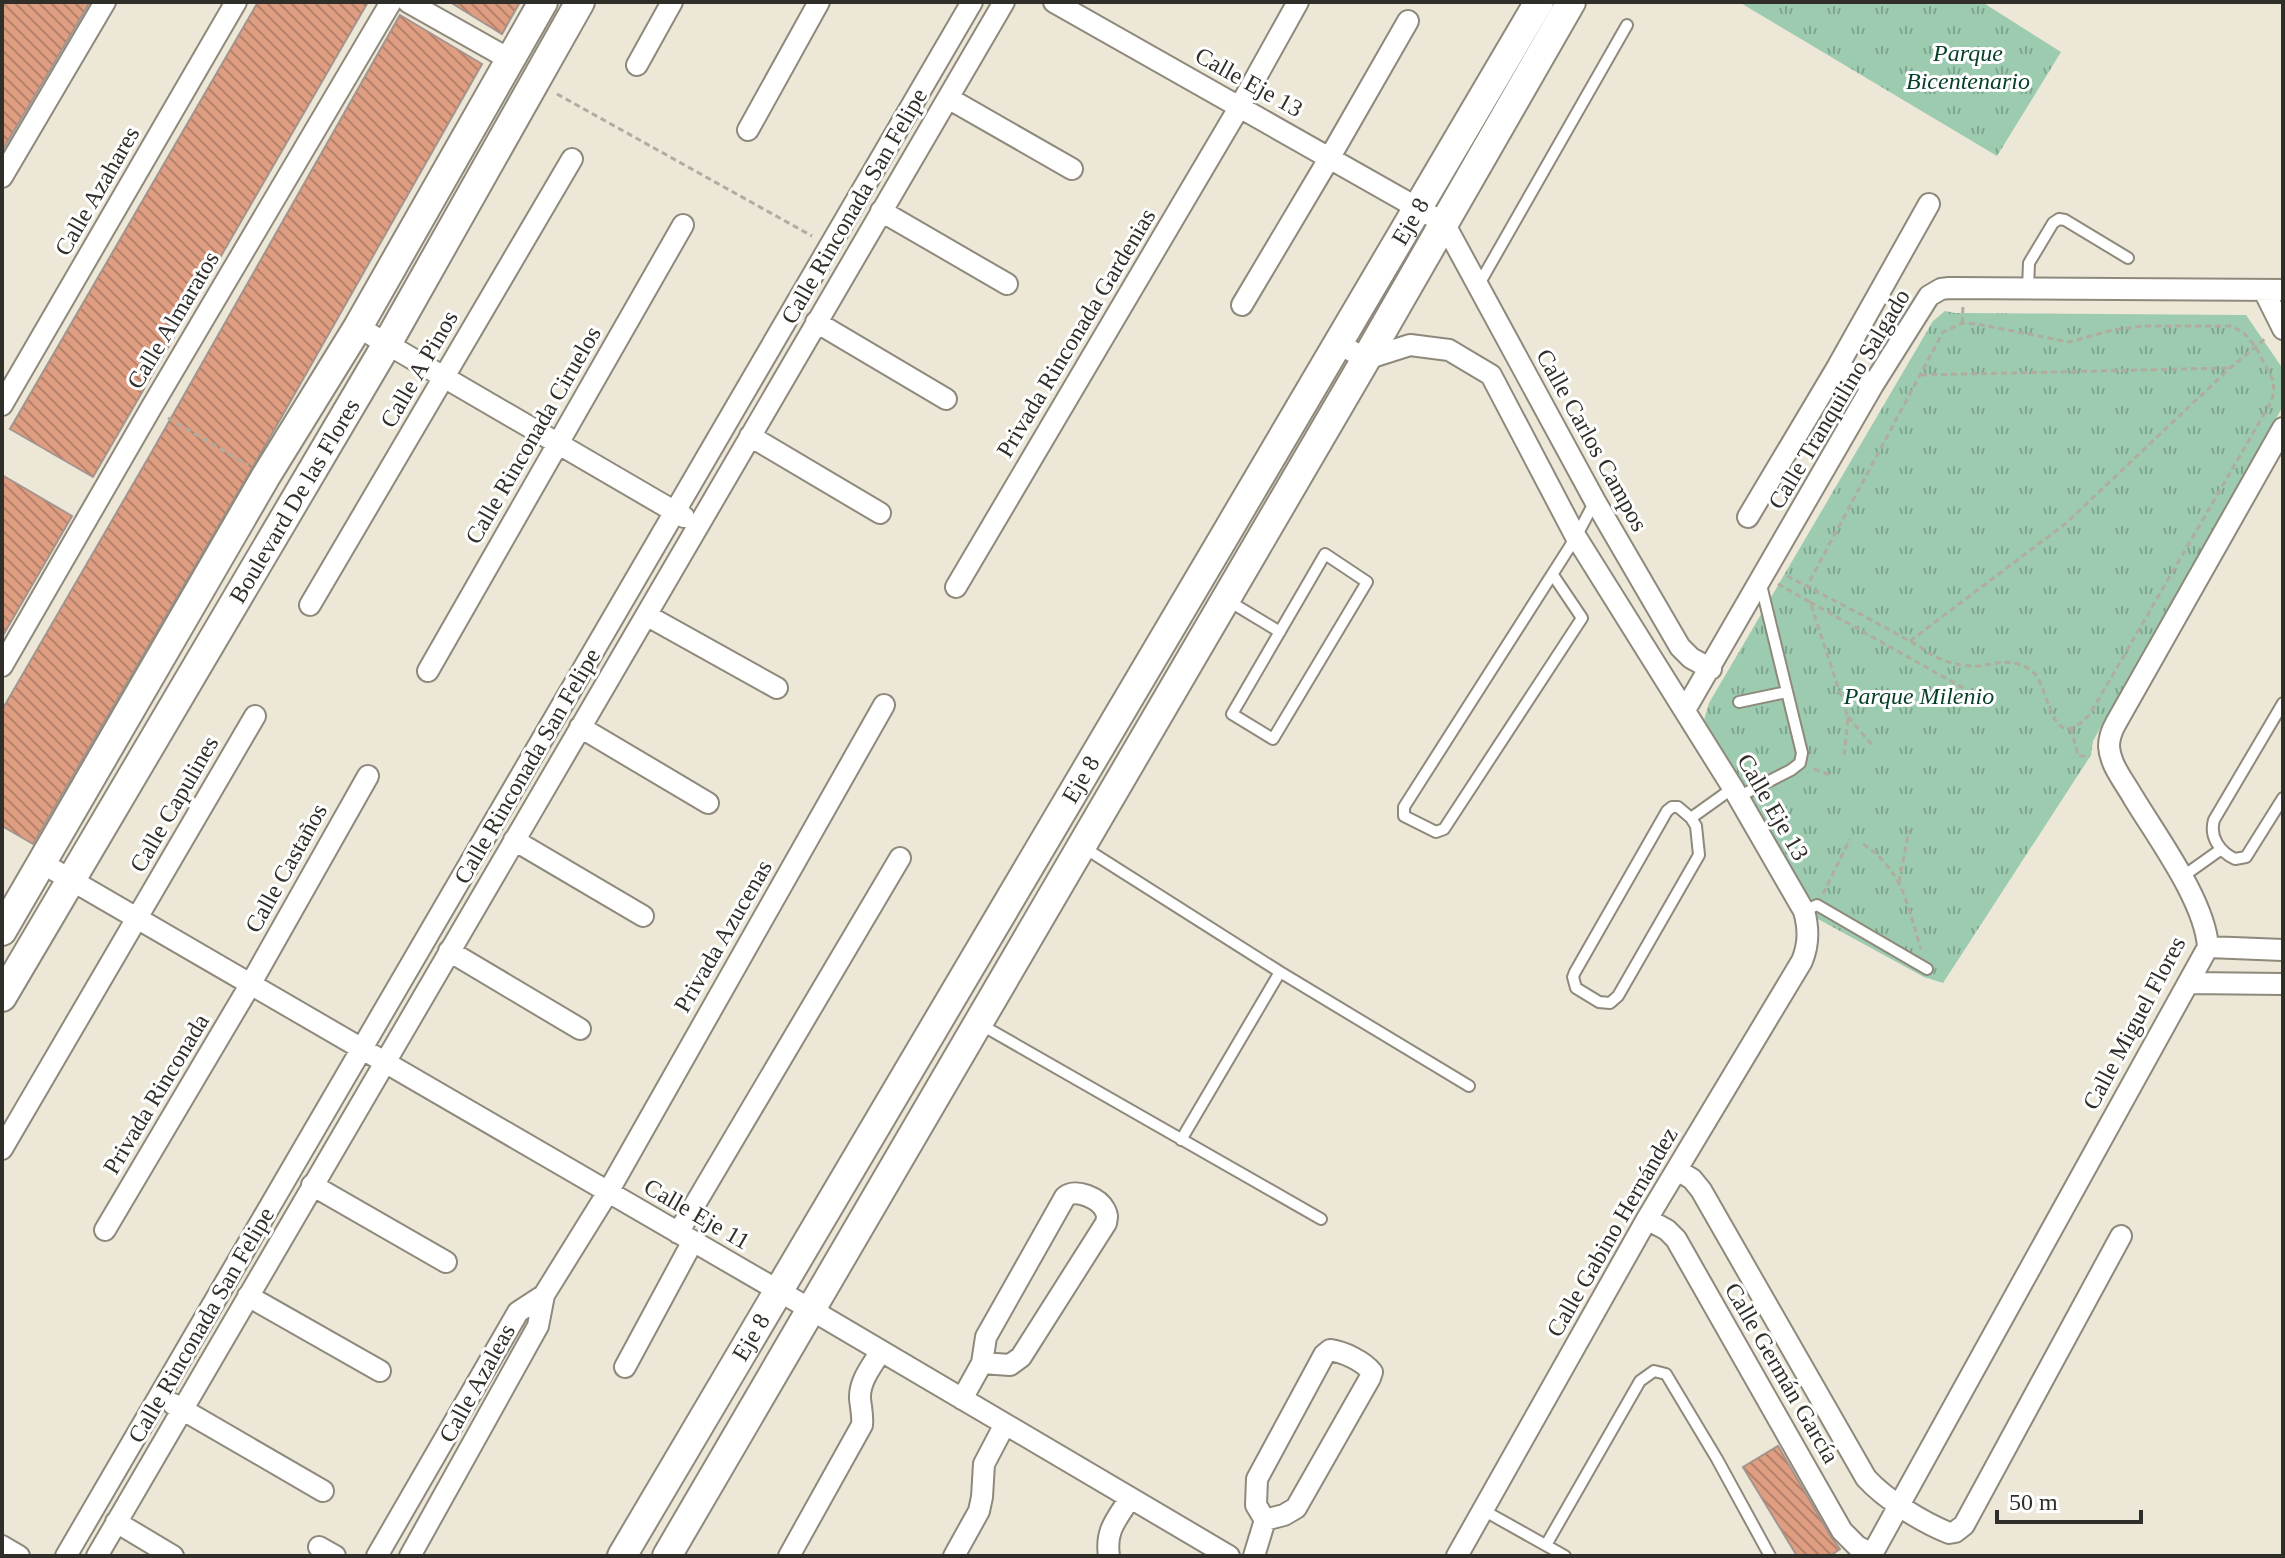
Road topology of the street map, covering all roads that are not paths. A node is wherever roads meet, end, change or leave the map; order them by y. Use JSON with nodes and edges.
{"nodes":[{"id":1,"x":105,"y":2,"type":"edge"},
{"id":2,"x":236,"y":2,"type":"edge"},
{"id":3,"x":391,"y":2,"type":"edge"},
{"id":4,"x":408,"y":2,"type":"edge"},
{"id":5,"x":543,"y":2,"type":"edge"},
{"id":6,"x":580,"y":2,"type":"edge"},
{"id":7,"x":672,"y":2,"type":"edge"},
{"id":8,"x":819,"y":2,"type":"edge"},
{"id":9,"x":972,"y":2,"type":"edge"},
{"id":10,"x":1004,"y":2,"type":"edge"},
{"id":11,"x":1054,"y":2,"type":"edge"},
{"id":12,"x":1298,"y":2,"type":"edge"},
{"id":13,"x":1539,"y":2,"type":"edge"},
{"id":14,"x":1571,"y":2,"type":"edge"},
{"id":15,"x":1408,"y":21,"type":"dead end"},
{"id":16,"x":1627,"y":25,"type":"dead end"},
{"id":17,"x":509,"y":59,"type":"junction"},
{"id":18,"x":637,"y":65,"type":"dead end"},
{"id":19,"x":948,"y":98,"type":"junction"},
{"id":20,"x":1240,"y":106,"type":"junction"},
{"id":21,"x":748,"y":130,"type":"dead end"},
{"id":22,"x":1330,"y":157,"type":"junction"},
{"id":23,"x":572,"y":159,"type":"dead end"},
{"id":24,"x":1072,"y":169,"type":"dead end"},
{"id":25,"x":2,"y":177,"type":"edge"},
{"id":26,"x":1929,"y":204,"type":"dead end"},
{"id":27,"x":1419,"y":207,"type":"junction"},
{"id":28,"x":881,"y":211,"type":"junction"},
{"id":29,"x":1444,"y":223,"type":"junction"},
{"id":30,"x":683,"y":225,"type":"dead end"},
{"id":31,"x":2128,"y":258,"type":"dead end"},
{"id":32,"x":1007,"y":284,"type":"dead end"},
{"id":33,"x":1478,"y":286,"type":"junction"},
{"id":34,"x":2028,"y":288,"type":"junction"},
{"id":35,"x":2273,"y":290,"type":"edge"},
{"id":36,"x":1242,"y":305,"type":"dead end"},
{"id":37,"x":816,"y":322,"type":"junction"},
{"id":38,"x":358,"y":327,"type":"junction"},
{"id":39,"x":2282,"y":328,"type":"edge"},
{"id":40,"x":387,"y":344,"type":"junction"},
{"id":41,"x":1339,"y":344,"type":"junction"},
{"id":42,"x":1366,"y":359,"type":"junction"},
{"id":43,"x":1838,"y":366,"type":"junction"},
{"id":44,"x":444,"y":377,"type":"junction"},
{"id":45,"x":1873,"y":385,"type":"junction"},
{"id":46,"x":946,"y":399,"type":"dead end"},
{"id":47,"x":2,"y":405,"type":"edge"},
{"id":48,"x":2283,"y":428,"type":"edge"},
{"id":49,"x":750,"y":436,"type":"junction"},
{"id":50,"x":558,"y":443,"type":"junction"},
{"id":51,"x":1595,"y":501,"type":"junction"},
{"id":52,"x":674,"y":512,"type":"junction"},
{"id":53,"x":880,"y":513,"type":"dead end"},
{"id":54,"x":1748,"y":517,"type":"dead end"},
{"id":55,"x":698,"y":526,"type":"junction"},
{"id":56,"x":1576,"y":537,"type":"junction"},
{"id":57,"x":1553,"y":575,"type":"junction"},
{"id":58,"x":1765,"y":575,"type":"junction"},
{"id":59,"x":956,"y":587,"type":"dead end"},
{"id":60,"x":1225,"y":599,"type":"junction"},
{"id":61,"x":310,"y":605,"type":"dead end"},
{"id":62,"x":646,"y":615,"type":"junction"},
{"id":63,"x":1280,"y":632,"type":"junction"},
{"id":64,"x":2,"y":666,"type":"edge"},
{"id":65,"x":1711,"y":669,"type":"junction"},
{"id":66,"x":428,"y":671,"type":"dead end"},
{"id":67,"x":777,"y":688,"type":"dead end"},
{"id":68,"x":1787,"y":692,"type":"junction"},
{"id":69,"x":1739,"y":702,"type":"dead end"},
{"id":70,"x":2283,"y":703,"type":"edge"},
{"id":71,"x":884,"y":705,"type":"dead end"},
{"id":72,"x":1685,"y":710,"type":"junction"},
{"id":73,"x":255,"y":716,"type":"dead end"},
{"id":74,"x":580,"y":727,"type":"junction"},
{"id":75,"x":368,"y":776,"type":"dead end"},
{"id":76,"x":1736,"y":793,"type":"junction"},
{"id":77,"x":2283,"y":798,"type":"edge"},
{"id":78,"x":708,"y":803,"type":"dead end"},
{"id":79,"x":1691,"y":818,"type":"junction"},
{"id":80,"x":514,"y":840,"type":"junction"},
{"id":81,"x":1081,"y":846,"type":"junction"},
{"id":82,"x":2220,"y":850,"type":"junction"},
{"id":83,"x":900,"y":858,"type":"dead end"},
{"id":84,"x":42,"y":863,"type":"junction"},
{"id":85,"x":2182,"y":877,"type":"junction"},
{"id":86,"x":71,"y":881,"type":"junction"},
{"id":87,"x":1811,"y":908,"type":"junction"},
{"id":88,"x":6,"y":914,"type":"edge"},
{"id":89,"x":643,"y":916,"type":"dead end"},
{"id":90,"x":138,"y":919,"type":"junction"},
{"id":91,"x":1809,"y":933,"type":"joint"},
{"id":92,"x":2208,"y":947,"type":"junction"},
{"id":93,"x":2283,"y":950,"type":"edge"},
{"id":94,"x":449,"y":951,"type":"junction"},
{"id":95,"x":1927,"y":969,"type":"road end"},
{"id":96,"x":1280,"y":972,"type":"junction"},
{"id":97,"x":2189,"y":983,"type":"junction"},
{"id":98,"x":2283,"y":984,"type":"edge"},
{"id":99,"x":250,"y":985,"type":"junction"},
{"id":100,"x":2,"y":997,"type":"edge"},
{"id":101,"x":978,"y":1023,"type":"junction"},
{"id":102,"x":580,"y":1029,"type":"dead end"},
{"id":103,"x":361,"y":1049,"type":"junction"},
{"id":104,"x":384,"y":1062,"type":"junction"},
{"id":105,"x":1469,"y":1086,"type":"dead end"},
{"id":106,"x":1181,"y":1140,"type":"junction"},
{"id":107,"x":2,"y":1149,"type":"edge"},
{"id":108,"x":1677,"y":1170,"type":"junction"},
{"id":109,"x":312,"y":1185,"type":"junction"},
{"id":110,"x":608,"y":1192,"type":"junction"},
{"id":111,"x":1321,"y":1219,"type":"dead end"},
{"id":112,"x":1647,"y":1219,"type":"junction"},
{"id":113,"x":105,"y":1230,"type":"dead end"},
{"id":114,"x":2121,"y":1236,"type":"dead end"},
{"id":115,"x":685,"y":1237,"type":"junction"},
{"id":116,"x":446,"y":1262,"type":"dead end"},
{"id":117,"x":778,"y":1291,"type":"junction"},
{"id":118,"x":544,"y":1295,"type":"junction"},
{"id":119,"x":248,"y":1296,"type":"junction"},
{"id":120,"x":810,"y":1309,"type":"junction"},
{"id":121,"x":881,"y":1351,"type":"junction"},
{"id":122,"x":982,"y":1363,"type":"junction"},
{"id":123,"x":625,"y":1367,"type":"dead end"},
{"id":124,"x":380,"y":1371,"type":"dead end"},
{"id":125,"x":159,"y":1396,"type":"junction"},
{"id":126,"x":962,"y":1399,"type":"junction"},
{"id":127,"x":182,"y":1409,"type":"junction"},
{"id":128,"x":1005,"y":1424,"type":"junction"},
{"id":129,"x":323,"y":1491,"type":"dead end"},
{"id":130,"x":1130,"y":1498,"type":"junction"},
{"id":131,"x":1898,"y":1504,"type":"junction"},
{"id":132,"x":1483,"y":1510,"type":"junction"},
{"id":133,"x":1265,"y":1520,"type":"junction"},
{"id":134,"x":116,"y":1522,"type":"junction"},
{"id":135,"x":1546,"y":1545,"type":"junction"},
{"id":136,"x":2,"y":1546,"type":"edge"},
{"id":137,"x":1871,"y":1555,"type":"edge"},
{"id":138,"x":19,"y":1556,"type":"edge"},
{"id":139,"x":66,"y":1556,"type":"edge"},
{"id":140,"x":97,"y":1556,"type":"edge"},
{"id":141,"x":173,"y":1556,"type":"edge"},
{"id":142,"x":377,"y":1556,"type":"edge"},
{"id":143,"x":410,"y":1556,"type":"edge"},
{"id":144,"x":622,"y":1556,"type":"edge"},
{"id":145,"x":667,"y":1556,"type":"edge"},
{"id":146,"x":789,"y":1556,"type":"edge"},
{"id":147,"x":954,"y":1556,"type":"edge"},
{"id":148,"x":1109,"y":1556,"type":"edge"},
{"id":149,"x":1229,"y":1556,"type":"edge"},
{"id":150,"x":1254,"y":1556,"type":"edge"},
{"id":151,"x":1457,"y":1556,"type":"edge"},
{"id":152,"x":1565,"y":1556,"type":"edge"},
{"id":153,"x":1770,"y":1556,"type":"edge"}],
"edges":[{"from":1,"to":25,"type":"street"},
{"from":2,"to":47,"type":"street","name":"Calle Azahares"},
{"from":3,"to":64,"type":"street","name":"Calle Almaratos"},
{"from":4,"to":17,"type":"street"},
{"from":5,"to":17,"type":"main road","name":"Boulevard De las Flores"},
{"from":6,"to":40,"type":"main road","name":"Boulevard De las Flores"},
{"from":7,"to":18,"type":"street"},
{"from":8,"to":21,"type":"street"},
{"from":9,"to":52,"type":"street","name":"Calle Rinconada San Felipe"},
{"from":10,"to":19,"type":"street","name":"Calle Rinconada San Felipe"},
{"from":11,"to":20,"type":"street","name":"Calle Eje 13"},
{"from":12,"to":20,"type":"street","name":"Privada Rinconada Gardenias"},
{"from":13,"to":27,"type":"main road","name":"Eje 8"},
{"from":14,"to":29,"type":"main road","name":"Eje 8"},
{"from":15,"to":22,"type":"street"},
{"from":16,"to":33,"type":"lane"},
{"from":17,"to":38,"type":"main road","name":"Boulevard De las Flores"},
{"from":19,"to":24,"type":"street"},
{"from":19,"to":28,"type":"street","name":"Calle Rinconada San Felipe"},
{"from":20,"to":22,"type":"street","name":"Calle Eje 13"},
{"from":20,"to":59,"type":"street","name":"Privada Rinconada Gardenias"},
{"from":22,"to":27,"type":"street","name":"Calle Eje 13"},
{"from":22,"to":36,"type":"street"},
{"from":23,"to":44,"type":"street","name":"Calle A Pinos"},
{"from":26,"to":43,"type":"street"},
{"from":27,"to":29,"type":"street","name":"Calle Eje 13"},
{"from":27,"to":41,"type":"main road","name":"Eje 8"},
{"from":28,"to":32,"type":"street"},
{"from":28,"to":37,"type":"street","name":"Calle Rinconada San Felipe"},
{"from":29,"to":33,"type":"street","name":"Calle Carlos Campos"},
{"from":29,"to":42,"type":"main road","name":"Eje 8"},
{"from":30,"to":50,"type":"street","name":"Calle Rinconada Ciruelos"},
{"from":31,"to":34,"type":"lane"},
{"from":33,"to":51,"type":"street","name":"Calle Carlos Campos"},
{"from":34,"to":35,"type":"street","name":"Calle Tranquilino Salgado"},
{"from":34,"to":45,"type":"street","name":"Calle Tranquilino Salgado"},
{"from":35,"to":39,"type":"street"},
{"from":37,"to":46,"type":"street"},
{"from":37,"to":49,"type":"street","name":"Calle Rinconada San Felipe"},
{"from":38,"to":40,"type":"street"},
{"from":38,"to":84,"type":"main road","name":"Boulevard De las Flores"},
{"from":40,"to":44,"type":"street"},
{"from":40,"to":86,"type":"main road","name":"Boulevard De las Flores"},
{"from":41,"to":42,"type":"street"},
{"from":41,"to":117,"type":"main road","name":"Eje 8"},
{"from":42,"to":56,"type":"street"},
{"from":42,"to":60,"type":"main road","name":"Eje 8"},
{"from":43,"to":45,"type":"street"},
{"from":43,"to":54,"type":"street"},
{"from":44,"to":50,"type":"street"},
{"from":44,"to":61,"type":"street","name":"Calle A Pinos"},
{"from":45,"to":58,"type":"street","name":"Calle Tranquilino Salgado"},
{"from":48,"to":85,"type":"street","name":"Calle Miguel Flores"},
{"from":49,"to":53,"type":"street"},
{"from":49,"to":55,"type":"street","name":"Calle Rinconada San Felipe"},
{"from":50,"to":52,"type":"street"},
{"from":50,"to":66,"type":"street","name":"Calle Rinconada Ciruelos"},
{"from":51,"to":56,"type":"lane"},
{"from":51,"to":65,"type":"street","name":"Calle Carlos Campos"},
{"from":52,"to":55,"type":"street"},
{"from":52,"to":103,"type":"street","name":"Calle Rinconada San Felipe"},
{"from":55,"to":62,"type":"street","name":"Calle Rinconada San Felipe"},
{"from":56,"to":57,"type":"lane"},
{"from":56,"to":72,"type":"street"},
{"from":57,"to":57,"type":"lane"},
{"from":58,"to":65,"type":"street","name":"Calle Tranquilino Salgado"},
{"from":58,"to":68,"type":"lane"},
{"from":60,"to":63,"type":"lane"},
{"from":60,"to":81,"type":"main road","name":"Eje 8"},
{"from":62,"to":67,"type":"street"},
{"from":62,"to":74,"type":"street","name":"Calle Rinconada San Felipe"},
{"from":63,"to":63,"type":"lane"},
{"from":65,"to":72,"type":"street","name":"Calle Tranquilino Salgado"},
{"from":68,"to":69,"type":"lane"},
{"from":68,"to":76,"type":"lane"},
{"from":70,"to":82,"type":"lane"},
{"from":71,"to":110,"type":"street","name":"Privada Azucenas"},
{"from":72,"to":76,"type":"street","name":"Calle Eje 13"},
{"from":73,"to":90,"type":"street","name":"Calle Capulines"},
{"from":74,"to":78,"type":"street"},
{"from":74,"to":80,"type":"street","name":"Calle Rinconada San Felipe"},
{"from":75,"to":99,"type":"street","name":"Calle Castaños"},
{"from":76,"to":79,"type":"lane"},
{"from":76,"to":87,"type":"street","name":"Calle Eje 13"},
{"from":77,"to":82,"type":"lane"},
{"from":79,"to":79,"type":"lane"},
{"from":80,"to":89,"type":"street"},
{"from":80,"to":94,"type":"street","name":"Calle Rinconada San Felipe"},
{"from":81,"to":96,"type":"lane"},
{"from":81,"to":101,"type":"main road","name":"Eje 8"},
{"from":82,"to":85,"type":"lane"},
{"from":83,"to":115,"type":"street"},
{"from":84,"to":86,"type":"street","name":"Calle Eje 11"},
{"from":84,"to":88,"type":"main road","name":"Boulevard De las Flores"},
{"from":85,"to":92,"type":"street","name":"Calle Miguel Flores"},
{"from":86,"to":90,"type":"street","name":"Calle Eje 11"},
{"from":86,"to":100,"type":"main road","name":"Boulevard De las Flores"},
{"from":87,"to":91,"type":"street","name":"Calle Eje 13"},
{"from":87,"to":95,"type":"lane"},
{"from":90,"to":99,"type":"street","name":"Calle Eje 11"},
{"from":90,"to":107,"type":"street"},
{"from":91,"to":108,"type":"street","name":"Calle Gabino Hernández"},
{"from":92,"to":93,"type":"street"},
{"from":92,"to":97,"type":"street","name":"Calle Miguel Flores"},
{"from":94,"to":102,"type":"street"},
{"from":94,"to":104,"type":"street","name":"Calle Rinconada San Felipe"},
{"from":96,"to":105,"type":"lane"},
{"from":96,"to":106,"type":"lane"},
{"from":97,"to":98,"type":"street"},
{"from":97,"to":131,"type":"street","name":"Calle Miguel Flores"},
{"from":99,"to":103,"type":"street","name":"Calle Eje 11"},
{"from":99,"to":113,"type":"street","name":"Privada Rinconada"},
{"from":101,"to":106,"type":"lane"},
{"from":101,"to":120,"type":"main road","name":"Eje 8"},
{"from":103,"to":104,"type":"street","name":"Calle Eje 11"},
{"from":103,"to":125,"type":"street","name":"Calle Rinconada San Felipe"},
{"from":104,"to":109,"type":"street","name":"Calle Rinconada San Felipe"},
{"from":104,"to":110,"type":"street","name":"Calle Eje 11"},
{"from":106,"to":111,"type":"lane"},
{"from":108,"to":112,"type":"street","name":"Calle Gabino Hernández"},
{"from":108,"to":131,"type":"street","name":"Calle Germán García"},
{"from":109,"to":116,"type":"street"},
{"from":109,"to":119,"type":"street","name":"Calle Rinconada San Felipe"},
{"from":110,"to":115,"type":"street","name":"Calle Eje 11"},
{"from":110,"to":118,"type":"street","name":"Calle Azaleas"},
{"from":112,"to":132,"type":"street","name":"Calle Gabino Hernández"},
{"from":112,"to":137,"type":"street","name":"Calle Germán García"},
{"from":114,"to":131,"type":"street","name":"Calle Germán García"},
{"from":115,"to":117,"type":"street","name":"Calle Eje 11"},
{"from":115,"to":123,"type":"street"},
{"from":117,"to":120,"type":"street","name":"Calle Eje 11"},
{"from":117,"to":144,"type":"main road","name":"Eje 8"},
{"from":118,"to":142,"type":"street"},
{"from":118,"to":143,"type":"street","name":"Calle Azaleas"},
{"from":119,"to":124,"type":"street"},
{"from":119,"to":127,"type":"street","name":"Calle Rinconada San Felipe"},
{"from":120,"to":121,"type":"street","name":"Calle Eje 11"},
{"from":120,"to":145,"type":"main road","name":"Eje 8"},
{"from":121,"to":126,"type":"street","name":"Calle Eje 11"},
{"from":121,"to":146,"type":"street"},
{"from":122,"to":122,"type":"street"},
{"from":122,"to":126,"type":"street"},
{"from":125,"to":127,"type":"street"},
{"from":125,"to":139,"type":"street","name":"Calle Rinconada San Felipe"},
{"from":126,"to":128,"type":"street","name":"Calle Eje 11"},
{"from":127,"to":129,"type":"street"},
{"from":127,"to":134,"type":"street","name":"Calle Rinconada San Felipe"},
{"from":128,"to":130,"type":"street","name":"Calle Eje 11"},
{"from":128,"to":147,"type":"street"},
{"from":130,"to":148,"type":"street"},
{"from":130,"to":149,"type":"street","name":"Calle Eje 11"},
{"from":131,"to":137,"type":"street","name":"Calle Miguel Flores"},
{"from":132,"to":135,"type":"lane"},
{"from":132,"to":151,"type":"street","name":"Calle Gabino Hernández"},
{"from":133,"to":133,"type":"street"},
{"from":133,"to":150,"type":"street"},
{"from":134,"to":140,"type":"street","name":"Calle Rinconada San Felipe"},
{"from":134,"to":141,"type":"street"},
{"from":135,"to":152,"type":"lane"},
{"from":135,"to":153,"type":"lane"},
{"from":136,"to":138,"type":"street"}]}
